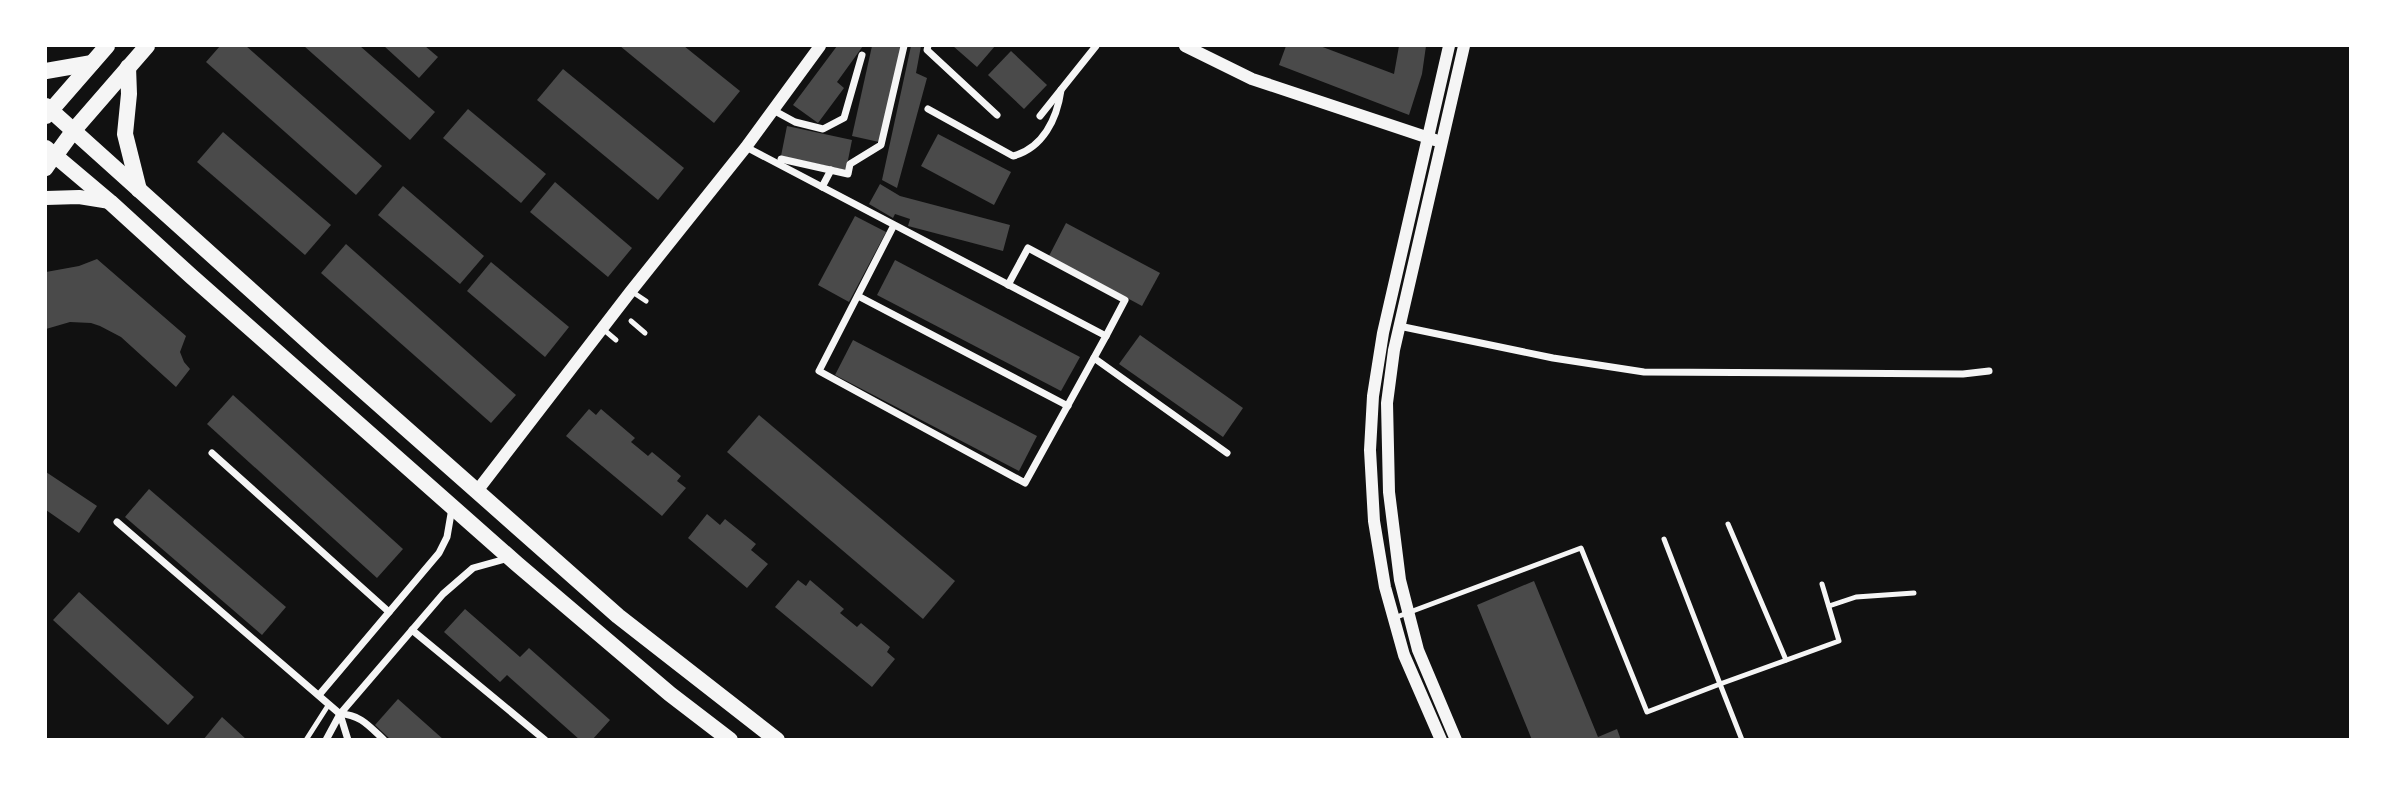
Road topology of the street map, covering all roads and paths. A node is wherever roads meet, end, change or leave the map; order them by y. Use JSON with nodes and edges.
{"nodes":[{"id":1,"x":107,"y":46,"type":"edge"},
{"id":2,"x":147,"y":46,"type":"edge"},
{"id":3,"x":820,"y":46,"type":"edge"},
{"id":4,"x":904,"y":46,"type":"edge"},
{"id":5,"x":928,"y":46,"type":"edge"},
{"id":6,"x":1096,"y":46,"type":"edge"},
{"id":7,"x":1185,"y":46,"type":"edge"},
{"id":8,"x":1449,"y":46,"type":"edge"},
{"id":9,"x":1464,"y":46,"type":"edge"},
{"id":10,"x":862,"y":55,"type":"dead end"},
{"id":11,"x":92,"y":63,"type":"junction"},
{"id":12,"x":128,"y":67,"type":"junction"},
{"id":13,"x":46,"y":71,"type":"edge"},
{"id":14,"x":1060,"y":90,"type":"junction"},
{"id":15,"x":928,"y":109,"type":"dead end"},
{"id":16,"x":774,"y":110,"type":"junction"},
{"id":17,"x":47,"y":111,"type":"edge"},
{"id":18,"x":997,"y":115,"type":"dead end"},
{"id":19,"x":1040,"y":116,"type":"dead end"},
{"id":20,"x":74,"y":130,"type":"junction"},
{"id":21,"x":1428,"y":138,"type":"junction"},
{"id":22,"x":1442,"y":141,"type":"junction"},
{"id":23,"x":746,"y":147,"type":"junction"},
{"id":24,"x":49,"y":158,"type":"edge"},
{"id":25,"x":781,"y":159,"type":"dead end"},
{"id":26,"x":831,"y":170,"type":"junction"},
{"id":27,"x":822,"y":187,"type":"junction"},
{"id":28,"x":139,"y":190,"type":"junction"},
{"id":29,"x":46,"y":198,"type":"edge"},
{"id":30,"x":110,"y":201,"type":"junction"},
{"id":31,"x":894,"y":225,"type":"junction"},
{"id":32,"x":1009,"y":285,"type":"junction"},
{"id":33,"x":631,"y":291,"type":"junction"},
{"id":34,"x":858,"y":296,"type":"junction"},
{"id":35,"x":646,"y":301,"type":"dead end"},
{"id":36,"x":631,"y":321,"type":"dead end"},
{"id":37,"x":1399,"y":327,"type":"junction"},
{"id":38,"x":603,"y":329,"type":"junction"},
{"id":39,"x":645,"y":333,"type":"dead end"},
{"id":40,"x":1106,"y":336,"type":"junction"},
{"id":41,"x":616,"y":340,"type":"dead end"},
{"id":42,"x":1094,"y":358,"type":"junction"},
{"id":43,"x":1989,"y":371,"type":"dead end"},
{"id":44,"x":379,"y":405,"type":"junction"},
{"id":45,"x":1068,"y":405,"type":"junction"},
{"id":46,"x":361,"y":426,"type":"junction"},
{"id":47,"x":212,"y":453,"type":"dead end"},
{"id":48,"x":1227,"y":453,"type":"dead end"},
{"id":49,"x":477,"y":491,"type":"junction"},
{"id":50,"x":452,"y":507,"type":"junction"},
{"id":51,"x":117,"y":522,"type":"dead end"},
{"id":52,"x":1728,"y":524,"type":"dead end"},
{"id":53,"x":1664,"y":539,"type":"dead end"},
{"id":54,"x":510,"y":558,"type":"junction"},
{"id":55,"x":1822,"y":584,"type":"dead end"},
{"id":56,"x":1914,"y":593,"type":"dead end"},
{"id":57,"x":1829,"y":606,"type":"junction"},
{"id":58,"x":389,"y":612,"type":"junction"},
{"id":59,"x":1408,"y":612,"type":"junction"},
{"id":60,"x":1394,"y":618,"type":"junction"},
{"id":61,"x":412,"y":630,"type":"junction"},
{"id":62,"x":1786,"y":660,"type":"junction"},
{"id":63,"x":1720,"y":684,"type":"junction"},
{"id":64,"x":319,"y":695,"type":"junction"},
{"id":65,"x":329,"y":704,"type":"junction"},
{"id":66,"x":340,"y":714,"type":"junction"},
{"id":67,"x":306,"y":740,"type":"edge"},
{"id":68,"x":326,"y":740,"type":"edge"},
{"id":69,"x":348,"y":740,"type":"edge"},
{"id":70,"x":384,"y":740,"type":"edge"},
{"id":71,"x":545,"y":740,"type":"edge"},
{"id":72,"x":730,"y":740,"type":"edge"},
{"id":73,"x":777,"y":740,"type":"edge"},
{"id":74,"x":1441,"y":740,"type":"edge"},
{"id":75,"x":1456,"y":740,"type":"edge"},
{"id":76,"x":1742,"y":740,"type":"edge"}],
"edges":[{"from":1,"to":11,"type":"main road"},
{"from":2,"to":12,"type":"main road"},
{"from":3,"to":16,"type":"street"},
{"from":4,"to":26,"type":"street"},
{"from":5,"to":18,"type":"street"},
{"from":6,"to":14,"type":"street"},
{"from":7,"to":21,"type":"street"},
{"from":8,"to":21,"type":"street"},
{"from":9,"to":22,"type":"street"},
{"from":10,"to":16,"type":"street"},
{"from":11,"to":13,"type":"main road"},
{"from":11,"to":17,"type":"main road"},
{"from":12,"to":20,"type":"main road"},
{"from":12,"to":28,"type":"main road"},
{"from":14,"to":15,"type":"street"},
{"from":14,"to":19,"type":"street"},
{"from":16,"to":23,"type":"street"},
{"from":17,"to":20,"type":"main road"},
{"from":20,"to":24,"type":"main road"},
{"from":20,"to":28,"type":"main road"},
{"from":21,"to":22,"type":"street"},
{"from":21,"to":60,"type":"street"},
{"from":22,"to":37,"type":"street"},
{"from":23,"to":27,"type":"street"},
{"from":23,"to":33,"type":"street"},
{"from":24,"to":30,"type":"main road"},
{"from":25,"to":26,"type":"street"},
{"from":26,"to":27,"type":"street"},
{"from":27,"to":31,"type":"street"},
{"from":28,"to":44,"type":"main road"},
{"from":29,"to":30,"type":"main road"},
{"from":30,"to":46,"type":"main road"},
{"from":31,"to":32,"type":"street"},
{"from":31,"to":34,"type":"street"},
{"from":32,"to":40,"type":"street"},
{"from":32,"to":40,"type":"street"},
{"from":33,"to":35,"type":"lane"},
{"from":33,"to":38,"type":"street"},
{"from":34,"to":45,"type":"street"},
{"from":34,"to":45,"type":"street"},
{"from":36,"to":39,"type":"lane"},
{"from":37,"to":43,"type":"street"},
{"from":37,"to":59,"type":"street"},
{"from":38,"to":41,"type":"lane"},
{"from":38,"to":49,"type":"street"},
{"from":40,"to":42,"type":"street"},
{"from":42,"to":45,"type":"street"},
{"from":42,"to":48,"type":"street"},
{"from":44,"to":46,"type":"main road"},
{"from":44,"to":49,"type":"main road"},
{"from":46,"to":50,"type":"main road"},
{"from":47,"to":58,"type":"street"},
{"from":49,"to":73,"type":"main road"},
{"from":50,"to":54,"type":"main road"},
{"from":50,"to":58,"type":"street"},
{"from":51,"to":64,"type":"street"},
{"from":52,"to":62,"type":"lane"},
{"from":53,"to":63,"type":"lane"},
{"from":54,"to":61,"type":"street"},
{"from":54,"to":72,"type":"main road"},
{"from":55,"to":57,"type":"lane"},
{"from":56,"to":57,"type":"lane"},
{"from":57,"to":62,"type":"lane"},
{"from":58,"to":64,"type":"street"},
{"from":59,"to":60,"type":"lane"},
{"from":59,"to":63,"type":"lane"},
{"from":59,"to":75,"type":"street"},
{"from":60,"to":74,"type":"street"},
{"from":61,"to":66,"type":"street"},
{"from":61,"to":71,"type":"street"},
{"from":62,"to":63,"type":"lane"},
{"from":63,"to":76,"type":"lane"},
{"from":64,"to":65,"type":"street"},
{"from":65,"to":66,"type":"street"},
{"from":65,"to":67,"type":"lane"},
{"from":66,"to":68,"type":"street"},
{"from":66,"to":69,"type":"street"},
{"from":66,"to":70,"type":"street"}]}
